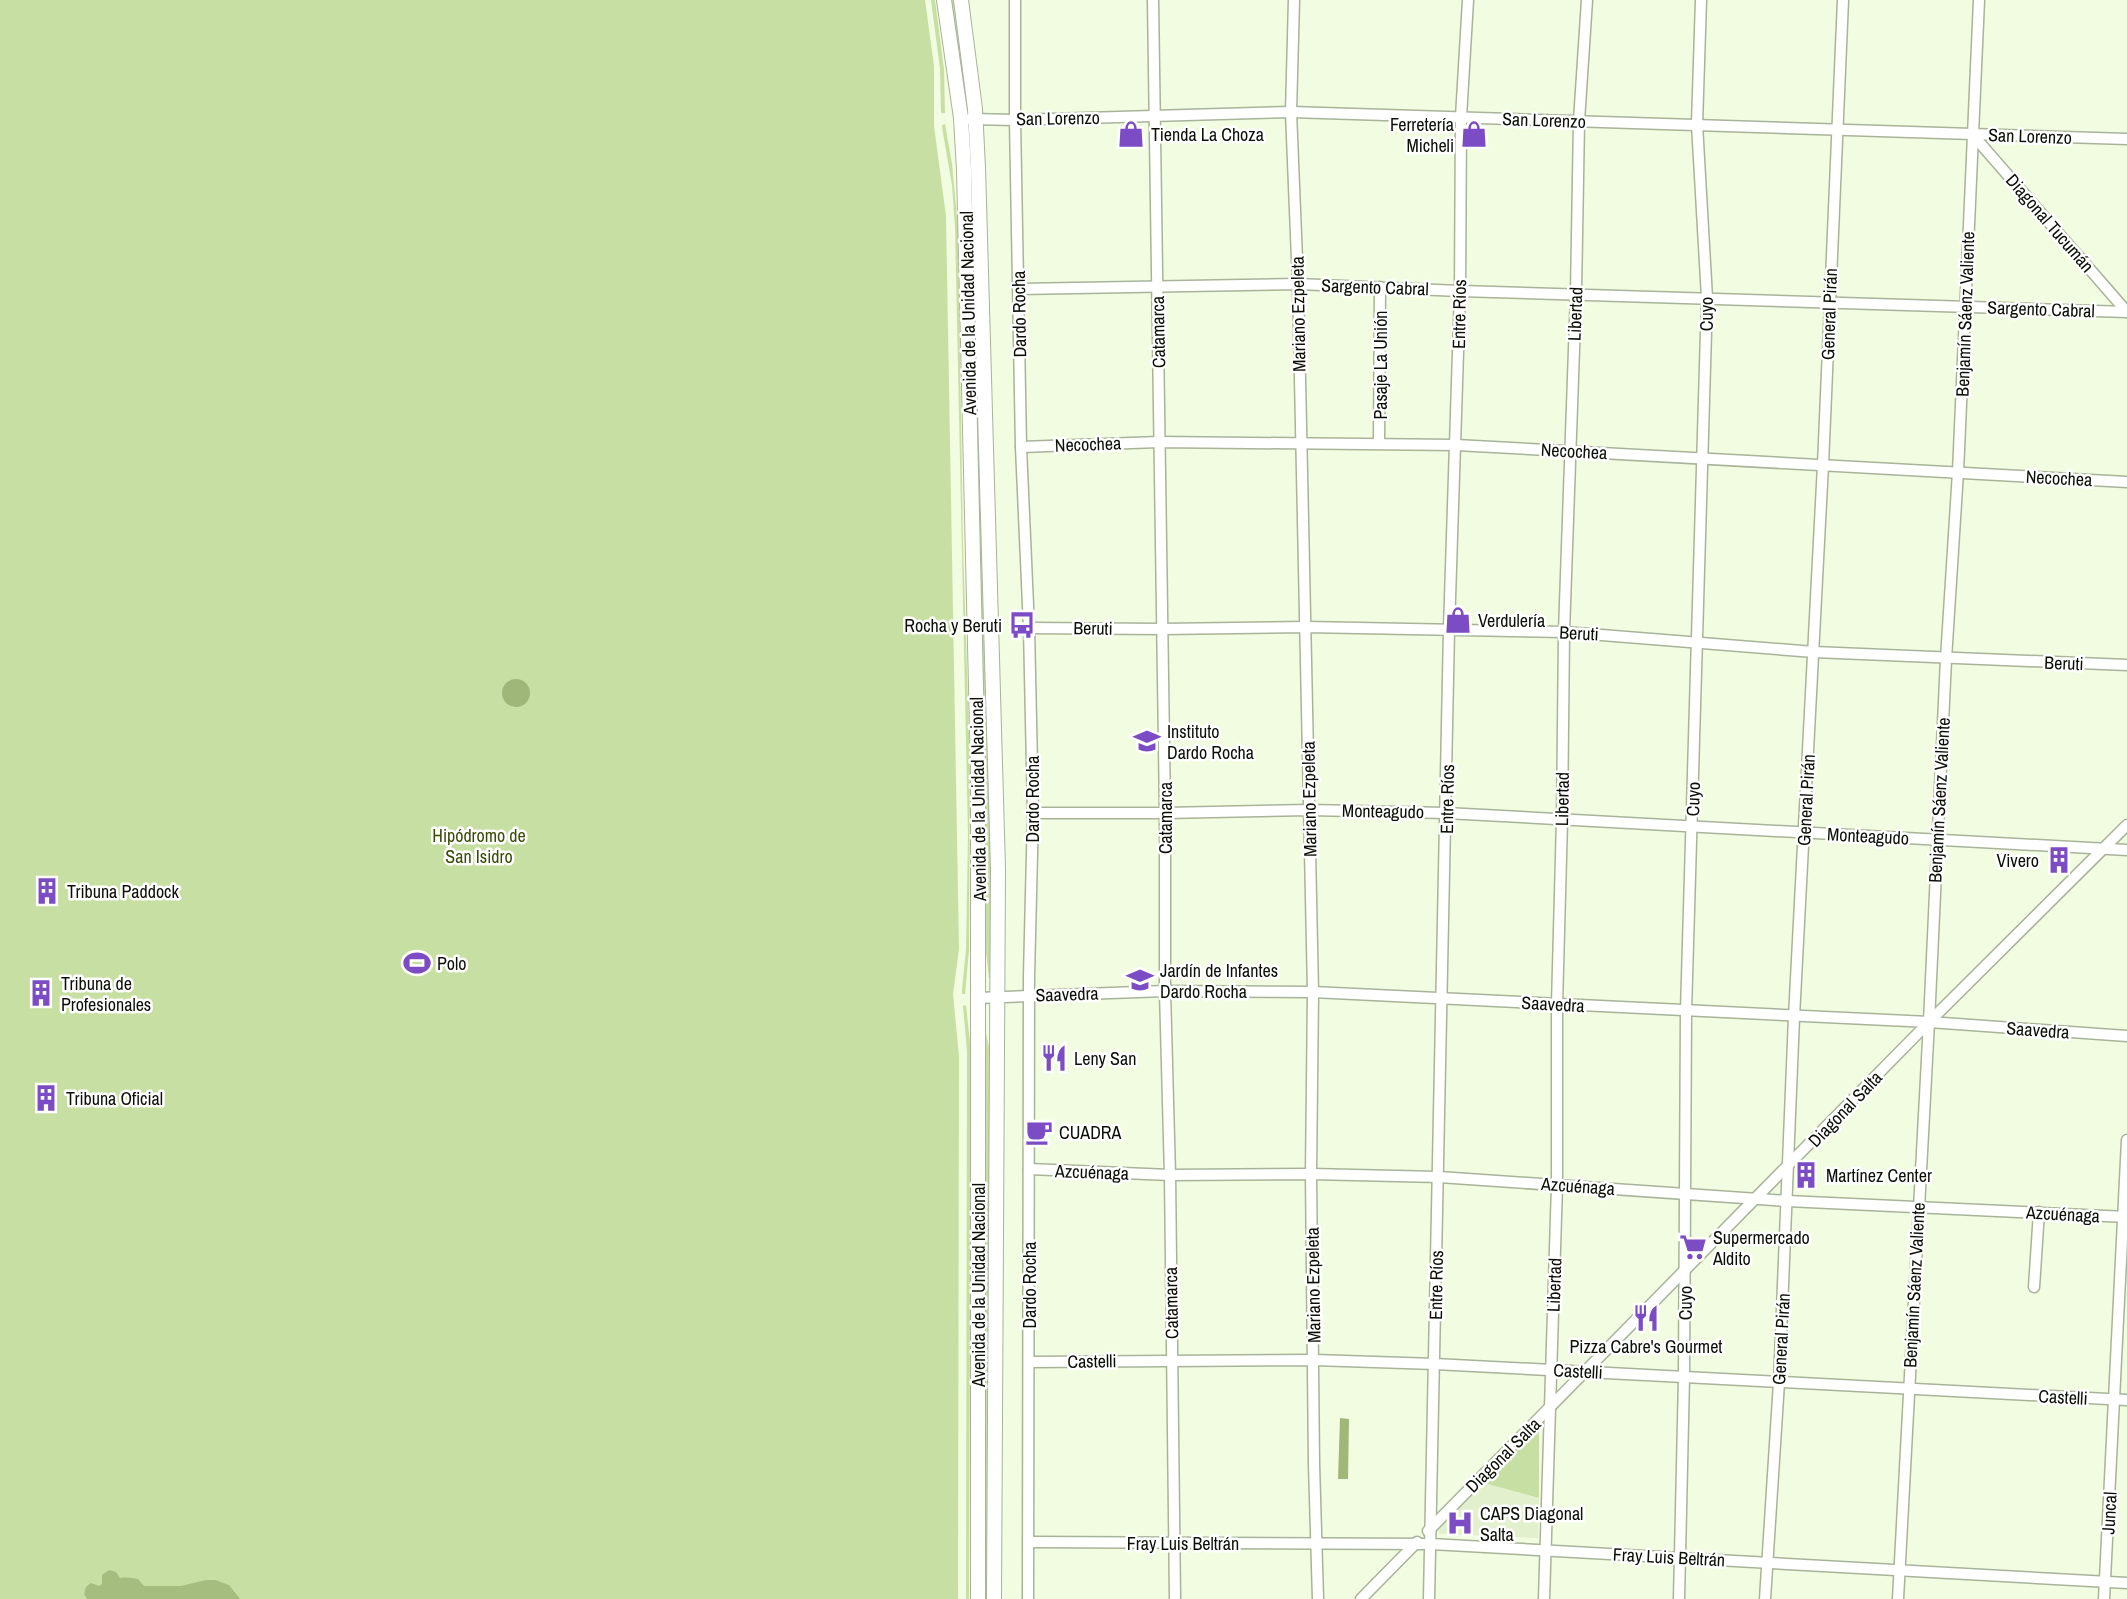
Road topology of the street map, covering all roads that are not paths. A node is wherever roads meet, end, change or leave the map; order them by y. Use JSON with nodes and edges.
{"nodes":[{"id":1,"x":944,"y":0,"type":"edge"},
{"id":2,"x":961,"y":0,"type":"edge"},
{"id":3,"x":1015,"y":0,"type":"edge"},
{"id":4,"x":1153,"y":0,"type":"edge"},
{"id":5,"x":1294,"y":0,"type":"edge"},
{"id":6,"x":1468,"y":0,"type":"edge"},
{"id":7,"x":1587,"y":0,"type":"edge"},
{"id":8,"x":1701,"y":0,"type":"edge"},
{"id":9,"x":1843,"y":0,"type":"edge"},
{"id":10,"x":1979,"y":0,"type":"edge"},
{"id":11,"x":1292,"y":112,"type":"junction"},
{"id":12,"x":1154,"y":116,"type":"junction"},
{"id":13,"x":1461,"y":117,"type":"junction"},
{"id":14,"x":961,"y":118,"type":"junction"},
{"id":15,"x":975,"y":119,"type":"junction"},
{"id":16,"x":1015,"y":120,"type":"junction"},
{"id":17,"x":1579,"y":121,"type":"junction"},
{"id":18,"x":1697,"y":124,"type":"junction"},
{"id":19,"x":1837,"y":129,"type":"junction"},
{"id":20,"x":1972,"y":134,"type":"junction"},
{"id":21,"x":2127,"y":139,"type":"edge"},
{"id":22,"x":1298,"y":284,"type":"junction"},
{"id":23,"x":1158,"y":287,"type":"junction"},
{"id":24,"x":1380,"y":287,"type":"junction"},
{"id":25,"x":1019,"y":289,"type":"junction"},
{"id":26,"x":1460,"y":291,"type":"junction"},
{"id":27,"x":1576,"y":293,"type":"junction"},
{"id":28,"x":1707,"y":298,"type":"junction"},
{"id":29,"x":1830,"y":303,"type":"junction"},
{"id":30,"x":1965,"y":307,"type":"junction"},
{"id":31,"x":2127,"y":312,"type":"edge"},
{"id":32,"x":1159,"y":442,"type":"junction"},
{"id":33,"x":1301,"y":442,"type":"junction"},
{"id":34,"x":1379,"y":443,"type":"junction"},
{"id":35,"x":1456,"y":445,"type":"junction"},
{"id":36,"x":1021,"y":447,"type":"junction"},
{"id":37,"x":1570,"y":452,"type":"junction"},
{"id":38,"x":1703,"y":458,"type":"junction"},
{"id":39,"x":1823,"y":465,"type":"junction"},
{"id":40,"x":1958,"y":472,"type":"junction"},
{"id":41,"x":2127,"y":482,"type":"edge"},
{"id":42,"x":1306,"y":627,"type":"junction"},
{"id":43,"x":1029,"y":628,"type":"junction"},
{"id":44,"x":1162,"y":629,"type":"junction"},
{"id":45,"x":1449,"y":629,"type":"junction"},
{"id":46,"x":1564,"y":632,"type":"junction"},
{"id":47,"x":1698,"y":641,"type":"junction"},
{"id":48,"x":1814,"y":652,"type":"junction"},
{"id":49,"x":1946,"y":659,"type":"junction"},
{"id":50,"x":2127,"y":665,"type":"edge"},
{"id":51,"x":1309,"y":810,"type":"junction"},
{"id":52,"x":1034,"y":813,"type":"junction"},
{"id":53,"x":1165,"y":813,"type":"junction"},
{"id":54,"x":1446,"y":813,"type":"junction"},
{"id":55,"x":1562,"y":820,"type":"junction"},
{"id":56,"x":2127,"y":825,"type":"edge"},
{"id":57,"x":1692,"y":827,"type":"junction"},
{"id":58,"x":1805,"y":833,"type":"junction"},
{"id":59,"x":1937,"y":839,"type":"junction"},
{"id":60,"x":2103,"y":849,"type":"junction"},
{"id":61,"x":2127,"y":850,"type":"edge"},
{"id":62,"x":1165,"y":991,"type":"junction"},
{"id":63,"x":1313,"y":992,"type":"junction"},
{"id":64,"x":1030,"y":996,"type":"junction"},
{"id":65,"x":997,"y":997,"type":"junction"},
{"id":66,"x":978,"y":998,"type":"junction"},
{"id":67,"x":1442,"y":998,"type":"junction"},
{"id":68,"x":1557,"y":1005,"type":"junction"},
{"id":69,"x":1686,"y":1011,"type":"junction"},
{"id":70,"x":1794,"y":1017,"type":"junction"},
{"id":71,"x":1929,"y":1022,"type":"junction"},
{"id":72,"x":2127,"y":1036,"type":"edge"},
{"id":73,"x":2127,"y":1140,"type":"edge"},
{"id":74,"x":1788,"y":1168,"type":"junction"},
{"id":75,"x":1029,"y":1169,"type":"junction"},
{"id":76,"x":1311,"y":1174,"type":"junction"},
{"id":77,"x":1170,"y":1175,"type":"junction"},
{"id":78,"x":1439,"y":1177,"type":"junction"},
{"id":79,"x":1557,"y":1185,"type":"junction"},
{"id":80,"x":1684,"y":1193,"type":"junction"},
{"id":81,"x":1756,"y":1198,"type":"junction"},
{"id":82,"x":1786,"y":1201,"type":"junction"},
{"id":83,"x":1918,"y":1206,"type":"junction"},
{"id":84,"x":2038,"y":1212,"type":"junction"},
{"id":85,"x":2125,"y":1217,"type":"edge"},
{"id":86,"x":1685,"y":1271,"type":"junction"},
{"id":87,"x":2034,"y":1287,"type":"dead end"},
{"id":88,"x":1171,"y":1359,"type":"junction"},
{"id":89,"x":1314,"y":1360,"type":"junction"},
{"id":90,"x":1029,"y":1362,"type":"junction"},
{"id":91,"x":1435,"y":1364,"type":"junction"},
{"id":92,"x":1552,"y":1370,"type":"junction"},
{"id":93,"x":1586,"y":1372,"type":"junction"},
{"id":94,"x":1684,"y":1377,"type":"junction"},
{"id":95,"x":1779,"y":1382,"type":"junction"},
{"id":96,"x":1908,"y":1389,"type":"junction"},
{"id":97,"x":2115,"y":1399,"type":"junction"},
{"id":98,"x":2127,"y":1400,"type":"edge"},
{"id":99,"x":1550,"y":1408,"type":"junction"},
{"id":100,"x":1431,"y":1528,"type":"junction"},
{"id":101,"x":1030,"y":1542,"type":"junction"},
{"id":102,"x":1174,"y":1543,"type":"junction"},
{"id":103,"x":1317,"y":1544,"type":"junction"},
{"id":104,"x":1415,"y":1544,"type":"junction"},
{"id":105,"x":1431,"y":1544,"type":"junction"},
{"id":106,"x":1546,"y":1551,"type":"junction"},
{"id":107,"x":1682,"y":1558,"type":"junction"},
{"id":108,"x":1768,"y":1563,"type":"junction"},
{"id":109,"x":1899,"y":1570,"type":"junction"},
{"id":110,"x":2106,"y":1582,"type":"junction"},
{"id":111,"x":2127,"y":1583,"type":"edge"},
{"id":112,"x":978,"y":1599,"type":"edge"},
{"id":113,"x":994,"y":1599,"type":"edge"},
{"id":114,"x":1028,"y":1599,"type":"edge"},
{"id":115,"x":1175,"y":1599,"type":"edge"},
{"id":116,"x":1318,"y":1599,"type":"edge"},
{"id":117,"x":1361,"y":1599,"type":"edge"},
{"id":118,"x":1430,"y":1599,"type":"edge"},
{"id":119,"x":1544,"y":1599,"type":"edge"},
{"id":120,"x":1679,"y":1599,"type":"edge"},
{"id":121,"x":1765,"y":1599,"type":"edge"},
{"id":122,"x":1898,"y":1599,"type":"edge"},
{"id":123,"x":2104,"y":1599,"type":"edge"}],
"edges":[{"from":1,"to":14,"type":"main road","name":"Avenida de la Unidad Nacional"},
{"from":2,"to":15,"type":"main road","name":"Avenida de la Unidad Nacional"},
{"from":3,"to":16,"type":"street","name":"Dardo Rocha"},
{"from":4,"to":12,"type":"street","name":"Catamarca"},
{"from":5,"to":11,"type":"street","name":"Mariano Ezpeleta"},
{"from":6,"to":13,"type":"street","name":"Entre Ríos"},
{"from":7,"to":17,"type":"street","name":"Libertad"},
{"from":8,"to":18,"type":"street","name":"Cuyo"},
{"from":9,"to":19,"type":"street","name":"General Pirán"},
{"from":10,"to":20,"type":"street","name":"Benjamín Sáenz Valiente"},
{"from":11,"to":12,"type":"street","name":"San Lorenzo"},
{"from":11,"to":13,"type":"street","name":"San Lorenzo"},
{"from":11,"to":22,"type":"street","name":"Mariano Ezpeleta"},
{"from":12,"to":16,"type":"street","name":"San Lorenzo"},
{"from":12,"to":23,"type":"street","name":"Catamarca"},
{"from":13,"to":17,"type":"street","name":"San Lorenzo"},
{"from":13,"to":26,"type":"street","name":"Entre Ríos"},
{"from":14,"to":15,"type":"street","name":"San Lorenzo"},
{"from":14,"to":66,"type":"main road","name":"Avenida de la Unidad Nacional"},
{"from":15,"to":16,"type":"street","name":"San Lorenzo"},
{"from":15,"to":65,"type":"main road","name":"Avenida de la Unidad Nacional"},
{"from":16,"to":25,"type":"street","name":"Dardo Rocha"},
{"from":17,"to":18,"type":"street","name":"San Lorenzo"},
{"from":17,"to":27,"type":"street","name":"Libertad"},
{"from":18,"to":19,"type":"street","name":"San Lorenzo"},
{"from":18,"to":28,"type":"street","name":"Cuyo"},
{"from":19,"to":20,"type":"street","name":"San Lorenzo"},
{"from":19,"to":29,"type":"street","name":"General Pirán"},
{"from":20,"to":21,"type":"street","name":"San Lorenzo"},
{"from":20,"to":30,"type":"street","name":"Benjamín Sáenz Valiente"},
{"from":20,"to":31,"type":"street","name":"Diagonal Tucumán"},
{"from":22,"to":23,"type":"street","name":"Sargento Cabral"},
{"from":22,"to":24,"type":"street","name":"Sargento Cabral"},
{"from":22,"to":33,"type":"street","name":"Mariano Ezpeleta"},
{"from":23,"to":25,"type":"street","name":"Sargento Cabral"},
{"from":23,"to":32,"type":"street","name":"Catamarca"},
{"from":24,"to":26,"type":"street","name":"Sargento Cabral"},
{"from":24,"to":34,"type":"street","name":"Pasaje La Unión"},
{"from":25,"to":36,"type":"street","name":"Dardo Rocha"},
{"from":26,"to":27,"type":"street","name":"Sargento Cabral"},
{"from":26,"to":35,"type":"street","name":"Entre Ríos"},
{"from":27,"to":28,"type":"street","name":"Sargento Cabral"},
{"from":27,"to":37,"type":"street","name":"Libertad"},
{"from":28,"to":29,"type":"street","name":"Sargento Cabral"},
{"from":28,"to":38,"type":"street","name":"Cuyo"},
{"from":29,"to":30,"type":"street","name":"Sargento Cabral"},
{"from":29,"to":39,"type":"street","name":"General Pirán"},
{"from":30,"to":31,"type":"street","name":"Sargento Cabral"},
{"from":30,"to":40,"type":"street","name":"Benjamín Sáenz Valiente"},
{"from":32,"to":33,"type":"street","name":"Necochea"},
{"from":32,"to":36,"type":"street","name":"Necochea"},
{"from":32,"to":44,"type":"street","name":"Catamarca"},
{"from":33,"to":34,"type":"street","name":"Necochea"},
{"from":33,"to":42,"type":"street","name":"Mariano Ezpeleta"},
{"from":34,"to":35,"type":"street","name":"Necochea"},
{"from":35,"to":37,"type":"street","name":"Necochea"},
{"from":35,"to":45,"type":"street","name":"Entre Ríos"},
{"from":36,"to":43,"type":"street","name":"Dardo Rocha"},
{"from":37,"to":38,"type":"street","name":"Necochea"},
{"from":37,"to":46,"type":"street","name":"Libertad"},
{"from":38,"to":39,"type":"street","name":"Necochea"},
{"from":38,"to":47,"type":"street","name":"Cuyo"},
{"from":39,"to":40,"type":"street","name":"Necochea"},
{"from":39,"to":48,"type":"street","name":"General Pirán"},
{"from":40,"to":41,"type":"street","name":"Necochea"},
{"from":40,"to":49,"type":"street","name":"Benjamín Sáenz Valiente"},
{"from":42,"to":44,"type":"street","name":"Beruti"},
{"from":42,"to":45,"type":"street","name":"Beruti"},
{"from":42,"to":51,"type":"street","name":"Mariano Ezpeleta"},
{"from":43,"to":44,"type":"street","name":"Beruti"},
{"from":43,"to":52,"type":"street","name":"Dardo Rocha"},
{"from":44,"to":53,"type":"street","name":"Catamarca"},
{"from":45,"to":46,"type":"street","name":"Beruti"},
{"from":45,"to":54,"type":"street","name":"Entre Ríos"},
{"from":46,"to":47,"type":"street","name":"Beruti"},
{"from":46,"to":55,"type":"street","name":"Libertad"},
{"from":47,"to":48,"type":"street","name":"Beruti"},
{"from":47,"to":57,"type":"street","name":"Cuyo"},
{"from":48,"to":49,"type":"street","name":"Beruti"},
{"from":48,"to":58,"type":"street","name":"General Pirán"},
{"from":49,"to":50,"type":"street","name":"Beruti"},
{"from":49,"to":59,"type":"street","name":"Benjamín Sáenz Valiente"},
{"from":51,"to":53,"type":"street","name":"Monteagudo"},
{"from":51,"to":54,"type":"street","name":"Monteagudo"},
{"from":51,"to":63,"type":"street","name":"Mariano Ezpeleta"},
{"from":52,"to":53,"type":"street","name":"Monteagudo"},
{"from":52,"to":64,"type":"street","name":"Dardo Rocha"},
{"from":53,"to":62,"type":"street","name":"Catamarca"},
{"from":54,"to":55,"type":"street","name":"Monteagudo"},
{"from":54,"to":67,"type":"street","name":"Entre Ríos"},
{"from":55,"to":57,"type":"street","name":"Monteagudo"},
{"from":55,"to":68,"type":"street","name":"Libertad"},
{"from":56,"to":60,"type":"street","name":"Diagonal Salta"},
{"from":57,"to":58,"type":"street","name":"Monteagudo"},
{"from":57,"to":69,"type":"street","name":"Cuyo"},
{"from":58,"to":59,"type":"street","name":"Monteagudo"},
{"from":58,"to":70,"type":"street","name":"General Pirán"},
{"from":59,"to":60,"type":"street","name":"Monteagudo"},
{"from":59,"to":71,"type":"street","name":"Benjamín Sáenz Valiente"},
{"from":60,"to":61,"type":"street","name":"Monteagudo"},
{"from":60,"to":71,"type":"street","name":"Diagonal Salta"},
{"from":62,"to":63,"type":"street","name":"Saavedra"},
{"from":62,"to":64,"type":"street","name":"Saavedra"},
{"from":62,"to":77,"type":"street","name":"Catamarca"},
{"from":63,"to":67,"type":"street","name":"Saavedra"},
{"from":63,"to":76,"type":"street","name":"Mariano Ezpeleta"},
{"from":64,"to":65,"type":"street","name":"Saavedra"},
{"from":64,"to":75,"type":"street","name":"Dardo Rocha"},
{"from":65,"to":66,"type":"street","name":"Saavedra"},
{"from":65,"to":113,"type":"main road","name":"Avenida de la Unidad Nacional"},
{"from":66,"to":112,"type":"main road","name":"Avenida de la Unidad Nacional"},
{"from":67,"to":68,"type":"street","name":"Saavedra"},
{"from":67,"to":78,"type":"street","name":"Entre Ríos"},
{"from":68,"to":69,"type":"street","name":"Saavedra"},
{"from":68,"to":79,"type":"street","name":"Libertad"},
{"from":69,"to":70,"type":"street","name":"Saavedra"},
{"from":69,"to":80,"type":"street","name":"Cuyo"},
{"from":70,"to":71,"type":"street","name":"Saavedra"},
{"from":70,"to":74,"type":"street","name":"General Pirán"},
{"from":71,"to":72,"type":"street","name":"Saavedra"},
{"from":71,"to":74,"type":"street","name":"Diagonal Salta"},
{"from":71,"to":83,"type":"street","name":"Benjamín Sáenz Valiente"},
{"from":73,"to":85,"type":"street","name":"Juncal"},
{"from":74,"to":81,"type":"street","name":"Diagonal Salta"},
{"from":74,"to":82,"type":"street","name":"General Pirán"},
{"from":75,"to":77,"type":"street","name":"Azcuénaga"},
{"from":75,"to":90,"type":"street","name":"Dardo Rocha"},
{"from":76,"to":77,"type":"street","name":"Azcuénaga"},
{"from":76,"to":78,"type":"street","name":"Azcuénaga"},
{"from":76,"to":89,"type":"street","name":"Mariano Ezpeleta"},
{"from":77,"to":88,"type":"street","name":"Catamarca"},
{"from":78,"to":79,"type":"street","name":"Azcuénaga"},
{"from":78,"to":91,"type":"street","name":"Entre Ríos"},
{"from":79,"to":80,"type":"street","name":"Azcuénaga"},
{"from":79,"to":92,"type":"street","name":"Libertad"},
{"from":80,"to":81,"type":"street","name":"Azcuénaga"},
{"from":80,"to":86,"type":"street","name":"Cuyo"},
{"from":81,"to":82,"type":"street","name":"Azcuénaga"},
{"from":81,"to":86,"type":"street","name":"Diagonal Salta"},
{"from":82,"to":83,"type":"street","name":"Azcuénaga"},
{"from":82,"to":95,"type":"street","name":"General Pirán"},
{"from":83,"to":84,"type":"street","name":"Azcuénaga"},
{"from":83,"to":96,"type":"street","name":"Benjamín Sáenz Valiente"},
{"from":84,"to":85,"type":"street","name":"Azcuénaga"},
{"from":84,"to":87,"type":"street"},
{"from":85,"to":97,"type":"street","name":"Juncal"},
{"from":86,"to":93,"type":"street","name":"Diagonal Salta"},
{"from":86,"to":94,"type":"street","name":"Cuyo"},
{"from":88,"to":89,"type":"street","name":"Castelli"},
{"from":88,"to":90,"type":"street","name":"Castelli"},
{"from":88,"to":102,"type":"street","name":"Catamarca"},
{"from":89,"to":91,"type":"street","name":"Castelli"},
{"from":89,"to":103,"type":"street","name":"Mariano Ezpeleta"},
{"from":90,"to":101,"type":"street","name":"Dardo Rocha"},
{"from":91,"to":92,"type":"street","name":"Castelli"},
{"from":91,"to":100,"type":"street","name":"Entre Ríos"},
{"from":92,"to":93,"type":"street","name":"Castelli"},
{"from":92,"to":99,"type":"street","name":"Libertad"},
{"from":93,"to":94,"type":"street","name":"Castelli"},
{"from":93,"to":99,"type":"street","name":"Diagonal Salta"},
{"from":94,"to":95,"type":"street","name":"Castelli"},
{"from":94,"to":107,"type":"street","name":"Cuyo"},
{"from":95,"to":96,"type":"street","name":"Castelli"},
{"from":95,"to":108,"type":"street","name":"General Pirán"},
{"from":96,"to":97,"type":"street","name":"Castelli"},
{"from":96,"to":109,"type":"street","name":"Benjamín Sáenz Valiente"},
{"from":97,"to":98,"type":"street","name":"Castelli"},
{"from":97,"to":110,"type":"street","name":"Juncal"},
{"from":99,"to":100,"type":"street","name":"Diagonal Salta"},
{"from":99,"to":106,"type":"street","name":"Libertad"},
{"from":100,"to":104,"type":"street","name":"Diagonal Salta"},
{"from":100,"to":105,"type":"street","name":"Entre Ríos"},
{"from":101,"to":102,"type":"street","name":"Fray Luis Beltrán"},
{"from":101,"to":114,"type":"street","name":"Dardo Rocha"},
{"from":102,"to":103,"type":"street","name":"Fray Luis Beltrán"},
{"from":102,"to":115,"type":"street","name":"Catamarca"},
{"from":103,"to":104,"type":"street","name":"Fray Luis Beltrán"},
{"from":103,"to":116,"type":"street","name":"Mariano Ezpeleta"},
{"from":104,"to":105,"type":"street","name":"Fray Luis Beltrán"},
{"from":104,"to":117,"type":"street","name":"Diagonal Salta"},
{"from":105,"to":106,"type":"street","name":"Fray Luis Beltrán"},
{"from":105,"to":118,"type":"street","name":"Entre Ríos"},
{"from":106,"to":107,"type":"street","name":"Fray Luis Beltrán"},
{"from":106,"to":119,"type":"street","name":"Libertad"},
{"from":107,"to":108,"type":"street","name":"Fray Luis Beltrán"},
{"from":107,"to":120,"type":"street","name":"Cuyo"},
{"from":108,"to":109,"type":"street","name":"Fray Luis Beltrán"},
{"from":108,"to":121,"type":"street","name":"General Pirán"},
{"from":109,"to":110,"type":"street","name":"Fray Luis Beltrán"},
{"from":109,"to":122,"type":"street","name":"Benjamín Sáenz Valiente"},
{"from":110,"to":111,"type":"street","name":"Fray Luis Beltrán"},
{"from":110,"to":123,"type":"street","name":"Juncal"}]}
